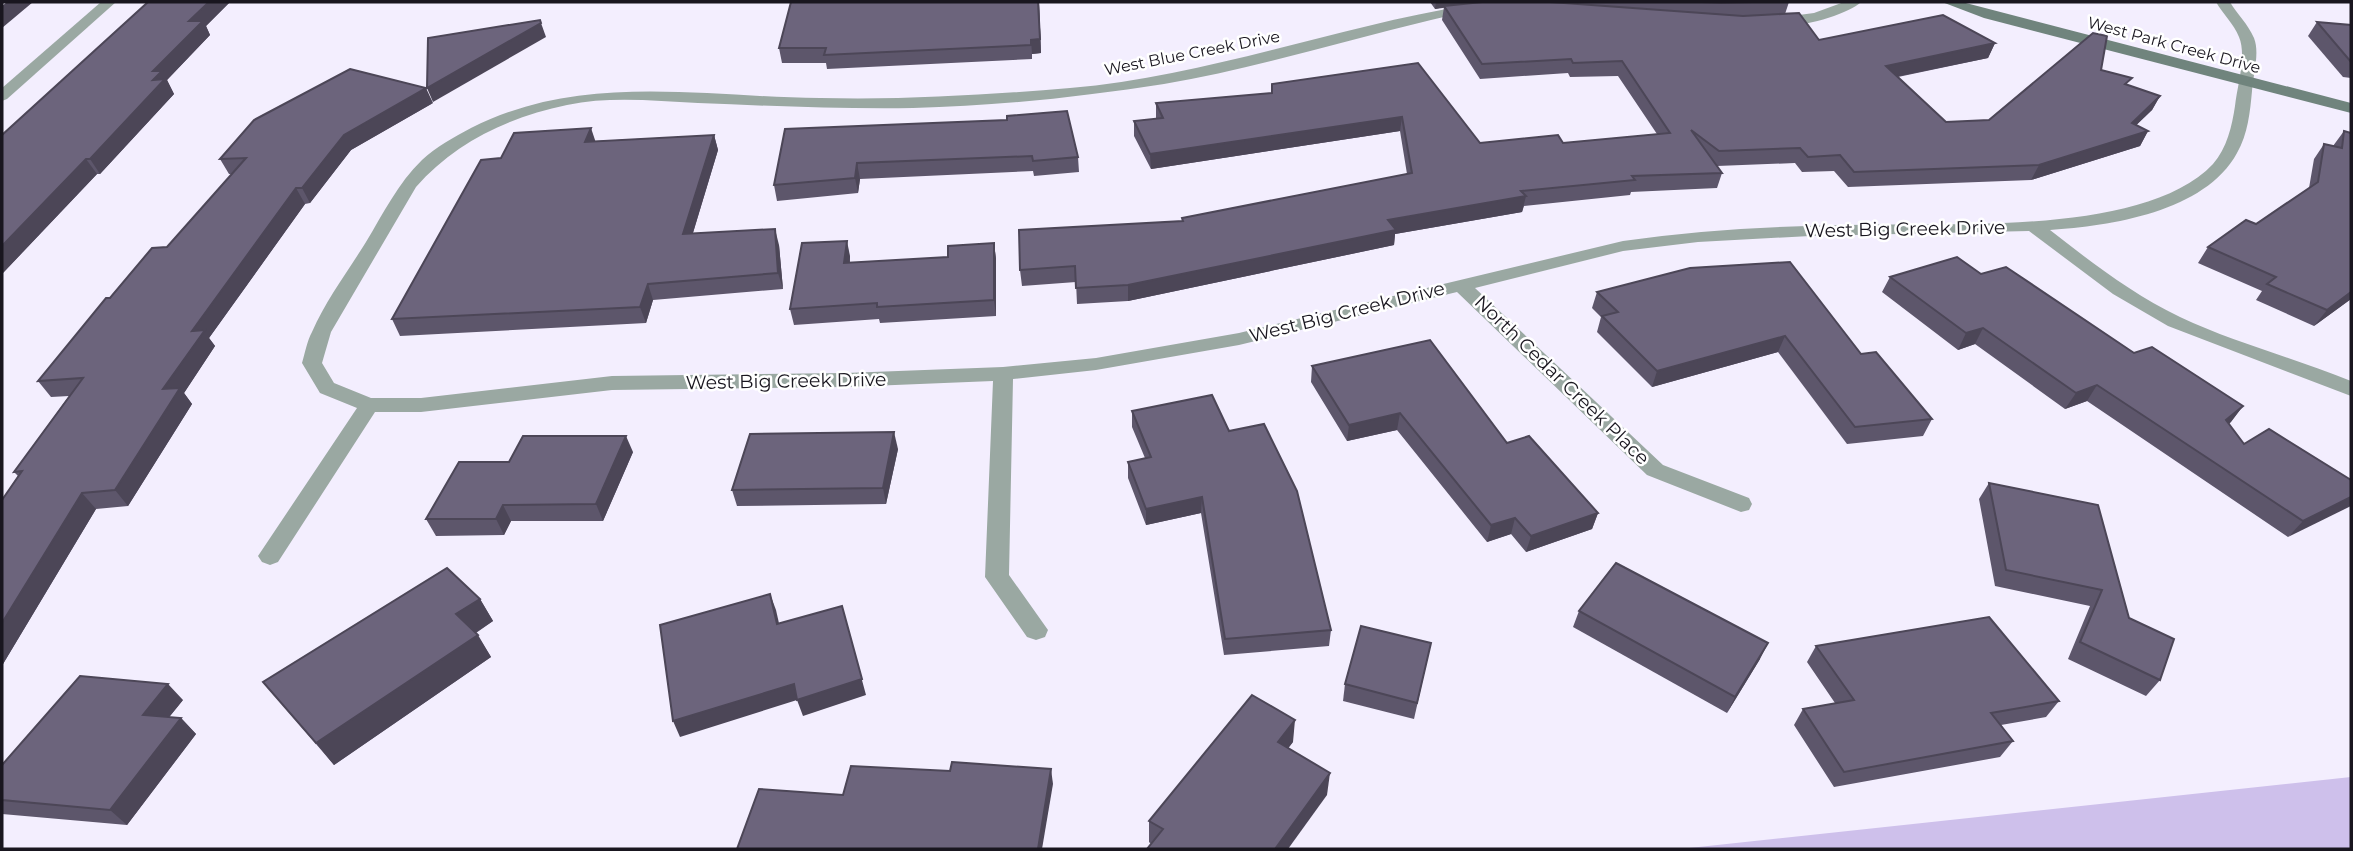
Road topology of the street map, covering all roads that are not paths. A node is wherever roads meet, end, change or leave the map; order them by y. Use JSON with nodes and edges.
{"nodes":[{"id":1,"x":109,"y":2,"type":"edge"},
{"id":2,"x":1854,"y":2,"type":"edge"},
{"id":3,"x":1949,"y":2,"type":"edge"},
{"id":4,"x":2223,"y":2,"type":"edge"},
{"id":5,"x":1486,"y":8,"type":"edge"},
{"id":6,"x":1759,"y":22,"type":"edge"},
{"id":7,"x":2245,"y":81,"type":"junction"},
{"id":8,"x":2,"y":96,"type":"edge"},
{"id":9,"x":2351,"y":108,"type":"edge"},
{"id":10,"x":2033,"y":226,"type":"junction"},
{"id":11,"x":1461,"y":285,"type":"junction"},
{"id":12,"x":1003,"y":374,"type":"junction"},
{"id":13,"x":2351,"y":389,"type":"edge"},
{"id":14,"x":369,"y":405,"type":"junction"},
{"id":15,"x":1741,"y":504,"type":"dead end"},
{"id":16,"x":270,"y":556,"type":"dead end"},
{"id":17,"x":1036,"y":630,"type":"dead end"}],
"edges":[{"from":1,"to":8,"type":"street"},
{"from":2,"to":6,"type":"street"},
{"from":3,"to":7,"type":"street","name":"West Park Creek Drive"},
{"from":4,"to":7,"type":"street","name":"West Big Creek Drive"},
{"from":5,"to":14,"type":"street","name":"West Blue Creek Drive"},
{"from":7,"to":9,"type":"street","name":"West Park Creek Drive"},
{"from":7,"to":10,"type":"street","name":"West Big Creek Drive"},
{"from":10,"to":11,"type":"street","name":"West Big Creek Drive"},
{"from":10,"to":13,"type":"street"},
{"from":11,"to":12,"type":"street","name":"West Big Creek Drive"},
{"from":11,"to":15,"type":"street","name":"North Cedar Creek Place"},
{"from":12,"to":14,"type":"street","name":"West Big Creek Drive"},
{"from":12,"to":17,"type":"street"},
{"from":14,"to":16,"type":"street"}]}
